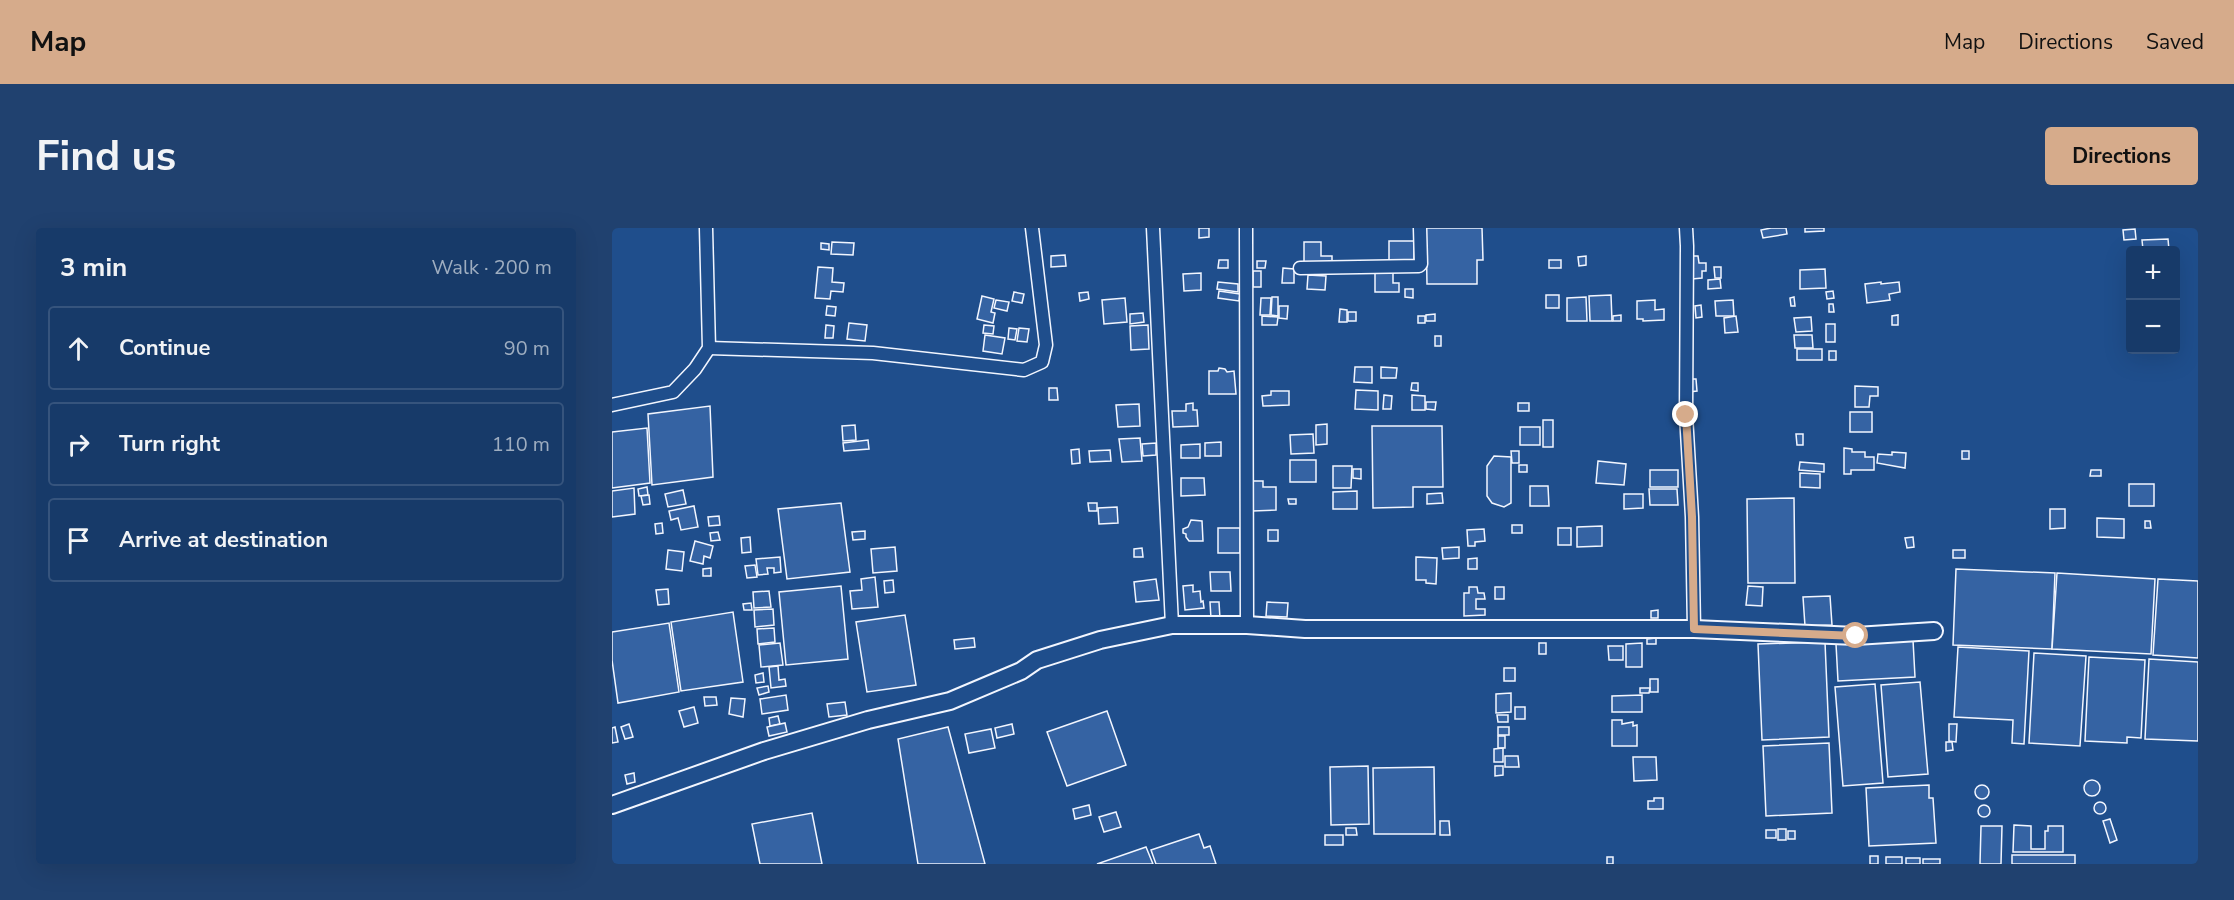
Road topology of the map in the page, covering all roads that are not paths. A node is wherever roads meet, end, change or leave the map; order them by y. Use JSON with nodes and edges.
{"nodes":[{"id":1,"x":706,"y":228,"type":"edge"},
{"id":2,"x":1032,"y":228,"type":"edge"},
{"id":3,"x":1153,"y":228,"type":"edge"},
{"id":4,"x":1246,"y":228,"type":"edge"},
{"id":5,"x":1420,"y":228,"type":"edge"},
{"id":6,"x":1686,"y":228,"type":"edge"},
{"id":7,"x":1300,"y":268,"type":"dead end"},
{"id":8,"x":709,"y":348,"type":"junction"},
{"id":9,"x":612,"y":405,"type":"edge"},
{"id":10,"x":1172,"y":625,"type":"junction"},
{"id":11,"x":1247,"y":625,"type":"junction"},
{"id":12,"x":1694,"y":629,"type":"junction"},
{"id":13,"x":1934,"y":631,"type":"dead end"},
{"id":14,"x":612,"y":805,"type":"edge"}],
"edges":[{"from":1,"to":8,"type":"street"},
{"from":2,"to":8,"type":"street"},
{"from":3,"to":10,"type":"street"},
{"from":4,"to":11,"type":"street"},
{"from":5,"to":7,"type":"street"},
{"from":6,"to":12,"type":"street"},
{"from":8,"to":9,"type":"street"},
{"from":10,"to":11,"type":"street"},
{"from":10,"to":14,"type":"street"},
{"from":11,"to":12,"type":"street"},
{"from":12,"to":13,"type":"street"}]}
